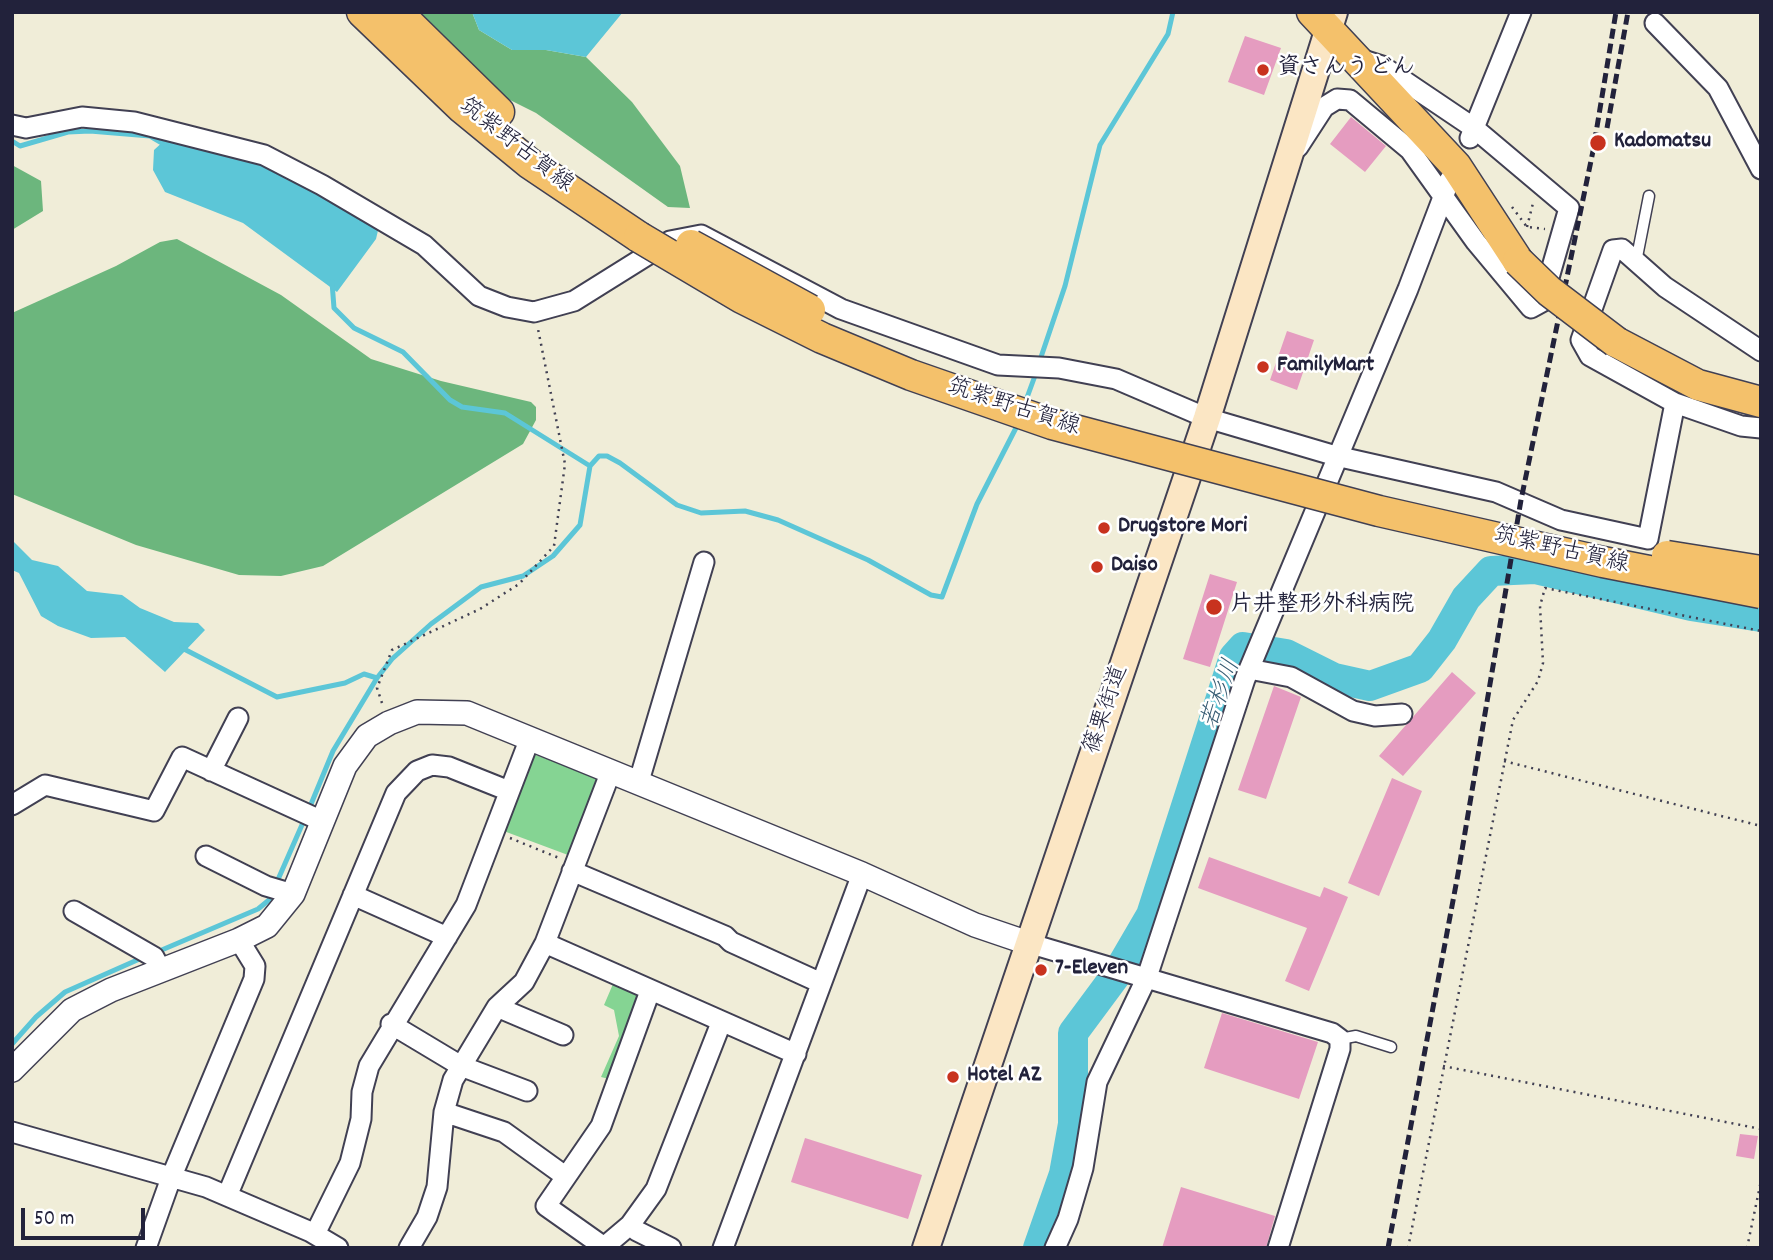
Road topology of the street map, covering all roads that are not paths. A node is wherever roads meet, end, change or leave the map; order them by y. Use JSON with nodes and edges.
{"nodes":[{"id":1,"x":362,"y":12,"type":"edge"},
{"id":2,"x":397,"y":12,"type":"edge"},
{"id":3,"x":1521,"y":12,"type":"edge"},
{"id":4,"x":1325,"y":18,"type":"edge"},
{"id":5,"x":1655,"y":23,"type":"dead end"},
{"id":6,"x":1356,"y":58,"type":"junction"},
{"id":7,"x":1350,"y":100,"type":"junction"},
{"id":8,"x":12,"y":125,"type":"edge"},
{"id":9,"x":1425,"y":131,"type":"junction"},
{"id":10,"x":1472,"y":134,"type":"junction"},
{"id":11,"x":1761,"y":169,"type":"edge"},
{"id":12,"x":1283,"y":171,"type":"junction"},
{"id":13,"x":1447,"y":187,"type":"junction"},
{"id":14,"x":1649,"y":196,"type":"dead end"},
{"id":15,"x":644,"y":229,"type":"junction"},
{"id":16,"x":1636,"y":262,"type":"junction"},
{"id":17,"x":1761,"y":351,"type":"edge"},
{"id":18,"x":1761,"y":402,"type":"edge"},
{"id":19,"x":1675,"y":403,"type":"junction"},
{"id":20,"x":1207,"y":418,"type":"junction"},
{"id":21,"x":1761,"y":428,"type":"edge"},
{"id":22,"x":1336,"y":456,"type":"junction"},
{"id":23,"x":704,"y":562,"type":"dead end"},
{"id":24,"x":1761,"y":571,"type":"edge"},
{"id":25,"x":1761,"y":593,"type":"edge"},
{"id":26,"x":1249,"y":669,"type":"junction"},
{"id":27,"x":1402,"y":715,"type":"dead end"},
{"id":28,"x":238,"y":718,"type":"dead end"},
{"id":29,"x":530,"y":738,"type":"junction"},
{"id":30,"x":211,"y":771,"type":"junction"},
{"id":31,"x":611,"y":771,"type":"junction"},
{"id":32,"x":639,"y":782,"type":"junction"},
{"id":33,"x":509,"y":791,"type":"junction"},
{"id":34,"x":12,"y":805,"type":"edge"},
{"id":35,"x":322,"y":821,"type":"junction"},
{"id":36,"x":206,"y":856,"type":"dead end"},
{"id":37,"x":573,"y":867,"type":"junction"},
{"id":38,"x":862,"y":874,"type":"junction"},
{"id":39,"x":293,"y":894,"type":"junction"},
{"id":40,"x":353,"y":895,"type":"junction"},
{"id":41,"x":74,"y":911,"type":"dead end"},
{"id":42,"x":447,"y":937,"type":"junction"},
{"id":43,"x":239,"y":940,"type":"junction"},
{"id":44,"x":545,"y":943,"type":"junction"},
{"id":45,"x":1028,"y":943,"type":"junction"},
{"id":46,"x":161,"y":970,"type":"junction"},
{"id":47,"x":1147,"y":977,"type":"junction"},
{"id":48,"x":821,"y":984,"type":"junction"},
{"id":49,"x":650,"y":991,"type":"junction"},
{"id":50,"x":497,"y":1007,"type":"junction"},
{"id":51,"x":721,"y":1023,"type":"junction"},
{"id":52,"x":391,"y":1024,"type":"junction"},
{"id":53,"x":563,"y":1035,"type":"dead end"},
{"id":54,"x":1340,"y":1038,"type":"junction"},
{"id":55,"x":1391,"y":1047,"type":"dead end"},
{"id":56,"x":796,"y":1054,"type":"junction"},
{"id":57,"x":461,"y":1066,"type":"junction"},
{"id":58,"x":12,"y":1070,"type":"edge"},
{"id":59,"x":527,"y":1091,"type":"dead end"},
{"id":60,"x":444,"y":1112,"type":"junction"},
{"id":61,"x":12,"y":1132,"type":"edge"},
{"id":62,"x":565,"y":1177,"type":"junction"},
{"id":63,"x":171,"y":1178,"type":"junction"},
{"id":64,"x":227,"y":1196,"type":"junction"},
{"id":65,"x":630,"y":1225,"type":"junction"},
{"id":66,"x":315,"y":1234,"type":"junction"},
{"id":67,"x":145,"y":1248,"type":"edge"},
{"id":68,"x":338,"y":1248,"type":"edge"},
{"id":69,"x":409,"y":1248,"type":"edge"},
{"id":70,"x":671,"y":1248,"type":"edge"},
{"id":71,"x":723,"y":1248,"type":"edge"},
{"id":72,"x":926,"y":1248,"type":"edge"},
{"id":73,"x":1055,"y":1248,"type":"edge"},
{"id":74,"x":1278,"y":1248,"type":"edge"}],
"edges":[{"from":1,"to":15,"type":"main road","name":"筑紫野古賀線"},
{"from":2,"to":15,"type":"main road","name":"筑紫野古賀線"},
{"from":3,"to":10,"type":"street"},
{"from":4,"to":6,"type":"main road"},
{"from":4,"to":12,"type":"main road","name":"篠栗街道"},
{"from":5,"to":11,"type":"street"},
{"from":6,"to":9,"type":"main road"},
{"from":6,"to":10,"type":"street"},
{"from":7,"to":9,"type":"street"},
{"from":7,"to":12,"type":"street"},
{"from":7,"to":13,"type":"street"},
{"from":8,"to":20,"type":"street"},
{"from":9,"to":18,"type":"main road","bridge":true},
{"from":10,"to":13,"type":"street"},
{"from":12,"to":20,"type":"main road","name":"篠栗街道"},
{"from":13,"to":22,"type":"street"},
{"from":14,"to":16,"type":"lane"},
{"from":15,"to":24,"type":"main road","name":"筑紫野古賀線","bridge":true},
{"from":15,"to":25,"type":"main road","name":"筑紫野古賀線","bridge":true},
{"from":16,"to":17,"type":"street"},
{"from":16,"to":19,"type":"street"},
{"from":19,"to":21,"type":"street"},
{"from":19,"to":22,"type":"street"},
{"from":20,"to":22,"type":"street"},
{"from":20,"to":45,"type":"main road","name":"篠栗街道"},
{"from":22,"to":26,"type":"street"},
{"from":23,"to":32,"type":"street"},
{"from":26,"to":27,"type":"street"},
{"from":26,"to":47,"type":"street"},
{"from":28,"to":30,"type":"street"},
{"from":29,"to":31,"type":"street"},
{"from":29,"to":33,"type":"street"},
{"from":29,"to":35,"type":"street"},
{"from":30,"to":34,"type":"street"},
{"from":30,"to":35,"type":"street"},
{"from":31,"to":32,"type":"street"},
{"from":31,"to":37,"type":"street"},
{"from":32,"to":38,"type":"street"},
{"from":33,"to":40,"type":"street"},
{"from":33,"to":42,"type":"street"},
{"from":35,"to":39,"type":"street"},
{"from":36,"to":39,"type":"street"},
{"from":37,"to":44,"type":"street"},
{"from":37,"to":48,"type":"street"},
{"from":38,"to":45,"type":"street"},
{"from":38,"to":48,"type":"street"},
{"from":39,"to":43,"type":"street"},
{"from":40,"to":42,"type":"street"},
{"from":40,"to":64,"type":"street"},
{"from":41,"to":46,"type":"street"},
{"from":42,"to":52,"type":"street"},
{"from":43,"to":46,"type":"street"},
{"from":43,"to":63,"type":"street"},
{"from":44,"to":49,"type":"street"},
{"from":44,"to":50,"type":"street"},
{"from":45,"to":47,"type":"street"},
{"from":45,"to":72,"type":"main road","name":"篠栗街道"},
{"from":46,"to":58,"type":"street"},
{"from":47,"to":54,"type":"street"},
{"from":47,"to":73,"type":"street"},
{"from":48,"to":56,"type":"street"},
{"from":49,"to":51,"type":"street"},
{"from":49,"to":62,"type":"street"},
{"from":50,"to":53,"type":"street"},
{"from":50,"to":57,"type":"street"},
{"from":51,"to":56,"type":"street"},
{"from":51,"to":65,"type":"street"},
{"from":52,"to":57,"type":"street"},
{"from":52,"to":66,"type":"street"},
{"from":54,"to":55,"type":"lane"},
{"from":54,"to":74,"type":"street"},
{"from":56,"to":71,"type":"street"},
{"from":57,"to":59,"type":"street"},
{"from":57,"to":60,"type":"street"},
{"from":60,"to":62,"type":"street"},
{"from":60,"to":69,"type":"street"},
{"from":61,"to":63,"type":"street"},
{"from":62,"to":65,"type":"street"},
{"from":63,"to":64,"type":"street"},
{"from":63,"to":67,"type":"street"},
{"from":64,"to":66,"type":"street"},
{"from":65,"to":70,"type":"street"},
{"from":66,"to":68,"type":"street"}]}
